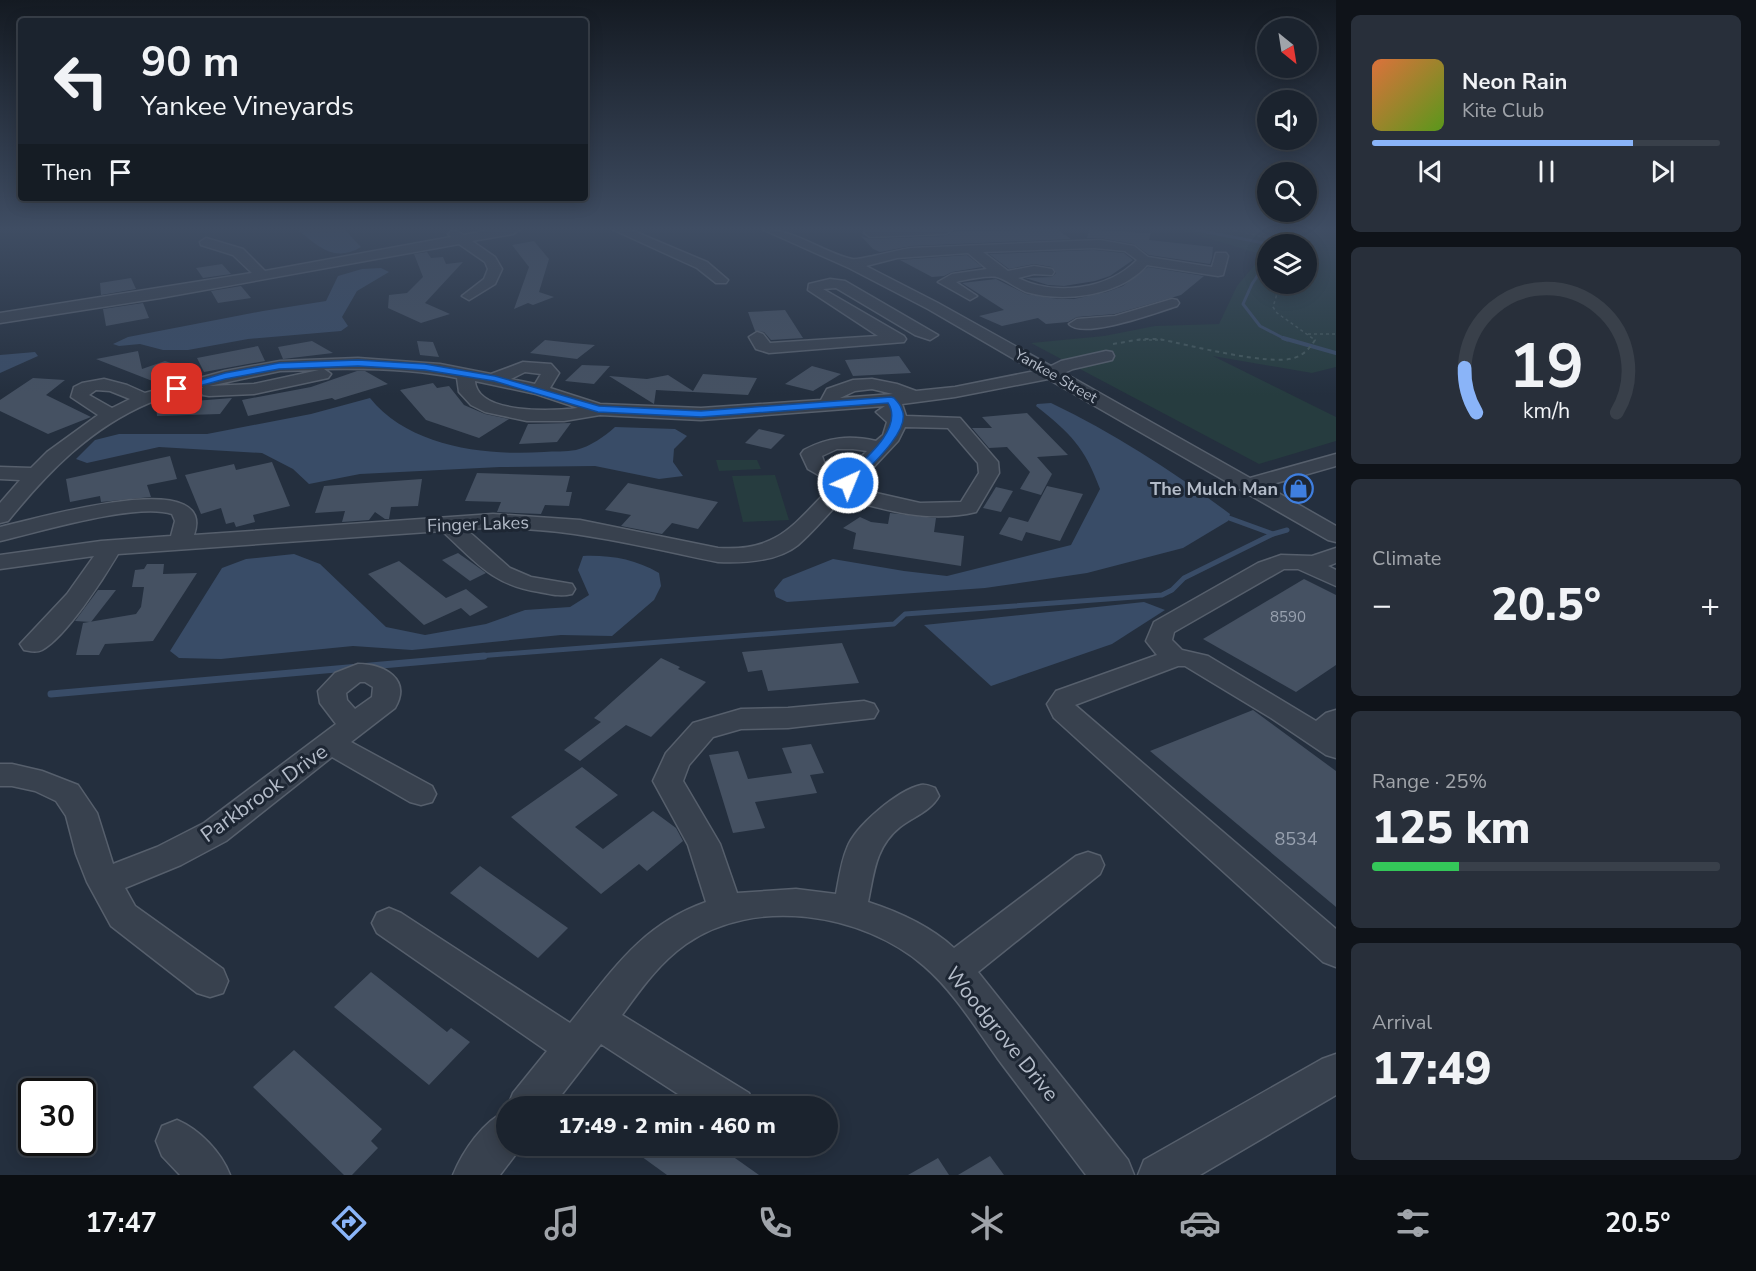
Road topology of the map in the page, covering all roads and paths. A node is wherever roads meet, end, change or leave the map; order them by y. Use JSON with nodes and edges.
{"nodes":[{"id":1,"x":207,"y":285,"type":"edge"},
{"id":2,"x":485,"y":285,"type":"edge"},
{"id":3,"x":823,"y":285,"type":"edge"},
{"id":4,"x":841,"y":285,"type":"edge"},
{"id":5,"x":890,"y":285,"type":"edge"},
{"id":6,"x":950,"y":285,"type":"edge"},
{"id":7,"x":1026,"y":285,"type":"edge"},
{"id":8,"x":1103,"y":285,"type":"edge"},
{"id":9,"x":1202,"y":285,"type":"edge"},
{"id":10,"x":1199,"y":287,"type":"dead end"},
{"id":11,"x":1076,"y":293,"type":"junction"},
{"id":12,"x":1277,"y":294,"type":"edge"},
{"id":13,"x":470,"y":296,"type":"dead end"},
{"id":14,"x":970,"y":296,"type":"dead end"},
{"id":15,"x":1172,"y":303,"type":"dead end"},
{"id":16,"x":1131,"y":316,"type":"junction"},
{"id":17,"x":0,"y":318,"type":"edge"},
{"id":18,"x":1077,"y":324,"type":"dead end"},
{"id":19,"x":968,"y":327,"type":"junction"},
{"id":20,"x":930,"y":334,"type":"junction"},
{"id":21,"x":1306,"y":334,"type":"junction"},
{"id":22,"x":1336,"y":334,"type":"edge"},
{"id":23,"x":757,"y":337,"type":"dead end"},
{"id":24,"x":898,"y":339,"type":"junction"},
{"id":25,"x":1108,"y":350,"type":"joint"},
{"id":26,"x":1051,"y":373,"type":"junction"},
{"id":27,"x":466,"y":374,"type":"junction"},
{"id":28,"x":914,"y":397,"type":"junction"},
{"id":29,"x":144,"y":399,"type":"junction"},
{"id":30,"x":883,"y":401,"type":"junction"},
{"id":31,"x":828,"y":405,"type":"junction"},
{"id":32,"x":598,"y":409,"type":"junction"},
{"id":33,"x":111,"y":414,"type":"junction"},
{"id":34,"x":898,"y":421,"type":"junction"},
{"id":35,"x":881,"y":448,"type":"junction"},
{"id":36,"x":1336,"y":460,"type":"edge"},
{"id":37,"x":0,"y":473,"type":"edge"},
{"id":38,"x":36,"y":474,"type":"junction"},
{"id":39,"x":1248,"y":485,"type":"junction"},
{"id":40,"x":844,"y":487,"type":"junction"},
{"id":41,"x":0,"y":516,"type":"edge"},
{"id":42,"x":447,"y":524,"type":"junction"},
{"id":43,"x":0,"y":534,"type":"edge"},
{"id":44,"x":1336,"y":535,"type":"edge"},
{"id":45,"x":180,"y":542,"type":"junction"},
{"id":46,"x":111,"y":547,"type":"junction"},
{"id":47,"x":1336,"y":555,"type":"edge"},
{"id":48,"x":0,"y":562,"type":"edge"},
{"id":49,"x":1303,"y":563,"type":"junction"},
{"id":50,"x":1336,"y":579,"type":"edge"},
{"id":51,"x":563,"y":589,"type":"dead end"},
{"id":52,"x":33,"y":644,"type":"dead end"},
{"id":53,"x":1175,"y":658,"type":"junction"},
{"id":54,"x":864,"y":711,"type":"dead end"},
{"id":55,"x":354,"y":726,"type":"dead end"},
{"id":56,"x":1330,"y":734,"type":"edge"},
{"id":57,"x":331,"y":744,"type":"junction"},
{"id":58,"x":0,"y":775,"type":"edge"},
{"id":59,"x":421,"y":794,"type":"dead end"},
{"id":60,"x":924,"y":796,"type":"dead end"},
{"id":61,"x":1088,"y":865,"type":"dead end"},
{"id":62,"x":104,"y":882,"type":"junction"},
{"id":63,"x":726,"y":910,"type":"junction"},
{"id":64,"x":849,"y":910,"type":"junction"},
{"id":65,"x":389,"y":923,"type":"dead end"},
{"id":66,"x":1336,"y":951,"type":"edge"},
{"id":67,"x":953,"y":970,"type":"junction"},
{"id":68,"x":210,"y":981,"type":"dead end"},
{"id":69,"x":585,"y":1033,"type":"junction"},
{"id":70,"x":1336,"y":1073,"type":"edge"},
{"id":71,"x":536,"y":1096,"type":"edge"},
{"id":72,"x":713,"y":1096,"type":"edge"},
{"id":73,"x":177,"y":1141,"type":"dead end"},
{"id":74,"x":209,"y":1175,"type":"edge"},
{"id":75,"x":1113,"y":1175,"type":"edge"},
{"id":76,"x":1159,"y":1175,"type":"edge"}],
"edges":[{"from":1,"to":17,"type":"street"},
{"from":2,"to":13,"type":"street"},
{"from":3,"to":24,"type":"street"},
{"from":4,"to":20,"type":"street"},
{"from":5,"to":19,"type":"street","name":"Yankee Street"},
{"from":6,"to":14,"type":"street"},
{"from":7,"to":11,"type":"street"},
{"from":8,"to":11,"type":"street"},
{"from":9,"to":10,"type":"street"},
{"from":11,"to":16,"type":"street"},
{"from":12,"to":21,"type":"path"},
{"from":15,"to":16,"type":"street"},
{"from":16,"to":18,"type":"street"},
{"from":19,"to":20,"type":"street"},
{"from":19,"to":26,"type":"street","name":"Yankee Street"},
{"from":20,"to":24,"type":"street"},
{"from":21,"to":22,"type":"path"},
{"from":21,"to":25,"type":"path"},
{"from":23,"to":24,"type":"street"},
{"from":25,"to":26,"type":"street"},
{"from":26,"to":28,"type":"street"},
{"from":26,"to":39,"type":"street","name":"Yankee Street"},
{"from":27,"to":29,"type":"street"},
{"from":27,"to":32,"type":"street"},
{"from":27,"to":32,"type":"street"},
{"from":28,"to":30,"type":"street"},
{"from":28,"to":31,"type":"street"},
{"from":29,"to":33,"type":"street"},
{"from":29,"to":33,"type":"street"},
{"from":30,"to":31,"type":"street"},
{"from":30,"to":34,"type":"street"},
{"from":31,"to":32,"type":"street"},
{"from":33,"to":38,"type":"street"},
{"from":34,"to":35,"type":"street","name":"Finger Lakes"},
{"from":34,"to":40,"type":"street"},
{"from":35,"to":40,"type":"street","name":"Finger Lakes"},
{"from":35,"to":40,"type":"street"},
{"from":36,"to":39,"type":"street"},
{"from":37,"to":38,"type":"street"},
{"from":38,"to":41,"type":"street"},
{"from":39,"to":44,"type":"street","name":"Yankee Street"},
{"from":40,"to":42,"type":"street","name":"Finger Lakes"},
{"from":42,"to":45,"type":"street","name":"Finger Lakes"},
{"from":42,"to":51,"type":"street"},
{"from":43,"to":45,"type":"street"},
{"from":45,"to":46,"type":"street","name":"Finger Lakes"},
{"from":46,"to":48,"type":"street","name":"Finger Lakes"},
{"from":46,"to":52,"type":"street"},
{"from":47,"to":49,"type":"street"},
{"from":49,"to":50,"type":"street"},
{"from":49,"to":53,"type":"street"},
{"from":53,"to":56,"type":"street"},
{"from":53,"to":66,"type":"street"},
{"from":54,"to":63,"type":"street"},
{"from":55,"to":57,"type":"street","name":"Parkbrook Drive"},
{"from":57,"to":59,"type":"street"},
{"from":57,"to":62,"type":"street","name":"Parkbrook Drive"},
{"from":58,"to":62,"type":"street"},
{"from":60,"to":64,"type":"street"},
{"from":61,"to":67,"type":"street"},
{"from":62,"to":68,"type":"street"},
{"from":63,"to":64,"type":"street","name":"Woodgrove Drive"},
{"from":63,"to":69,"type":"street","name":"Woodgrove Drive"},
{"from":64,"to":67,"type":"street","name":"Woodgrove Drive"},
{"from":65,"to":69,"type":"street"},
{"from":67,"to":75,"type":"street","name":"Woodgrove Drive"},
{"from":69,"to":71,"type":"street","name":"Woodgrove Drive"},
{"from":69,"to":72,"type":"street"},
{"from":70,"to":76,"type":"street"},
{"from":73,"to":74,"type":"street"}]}
